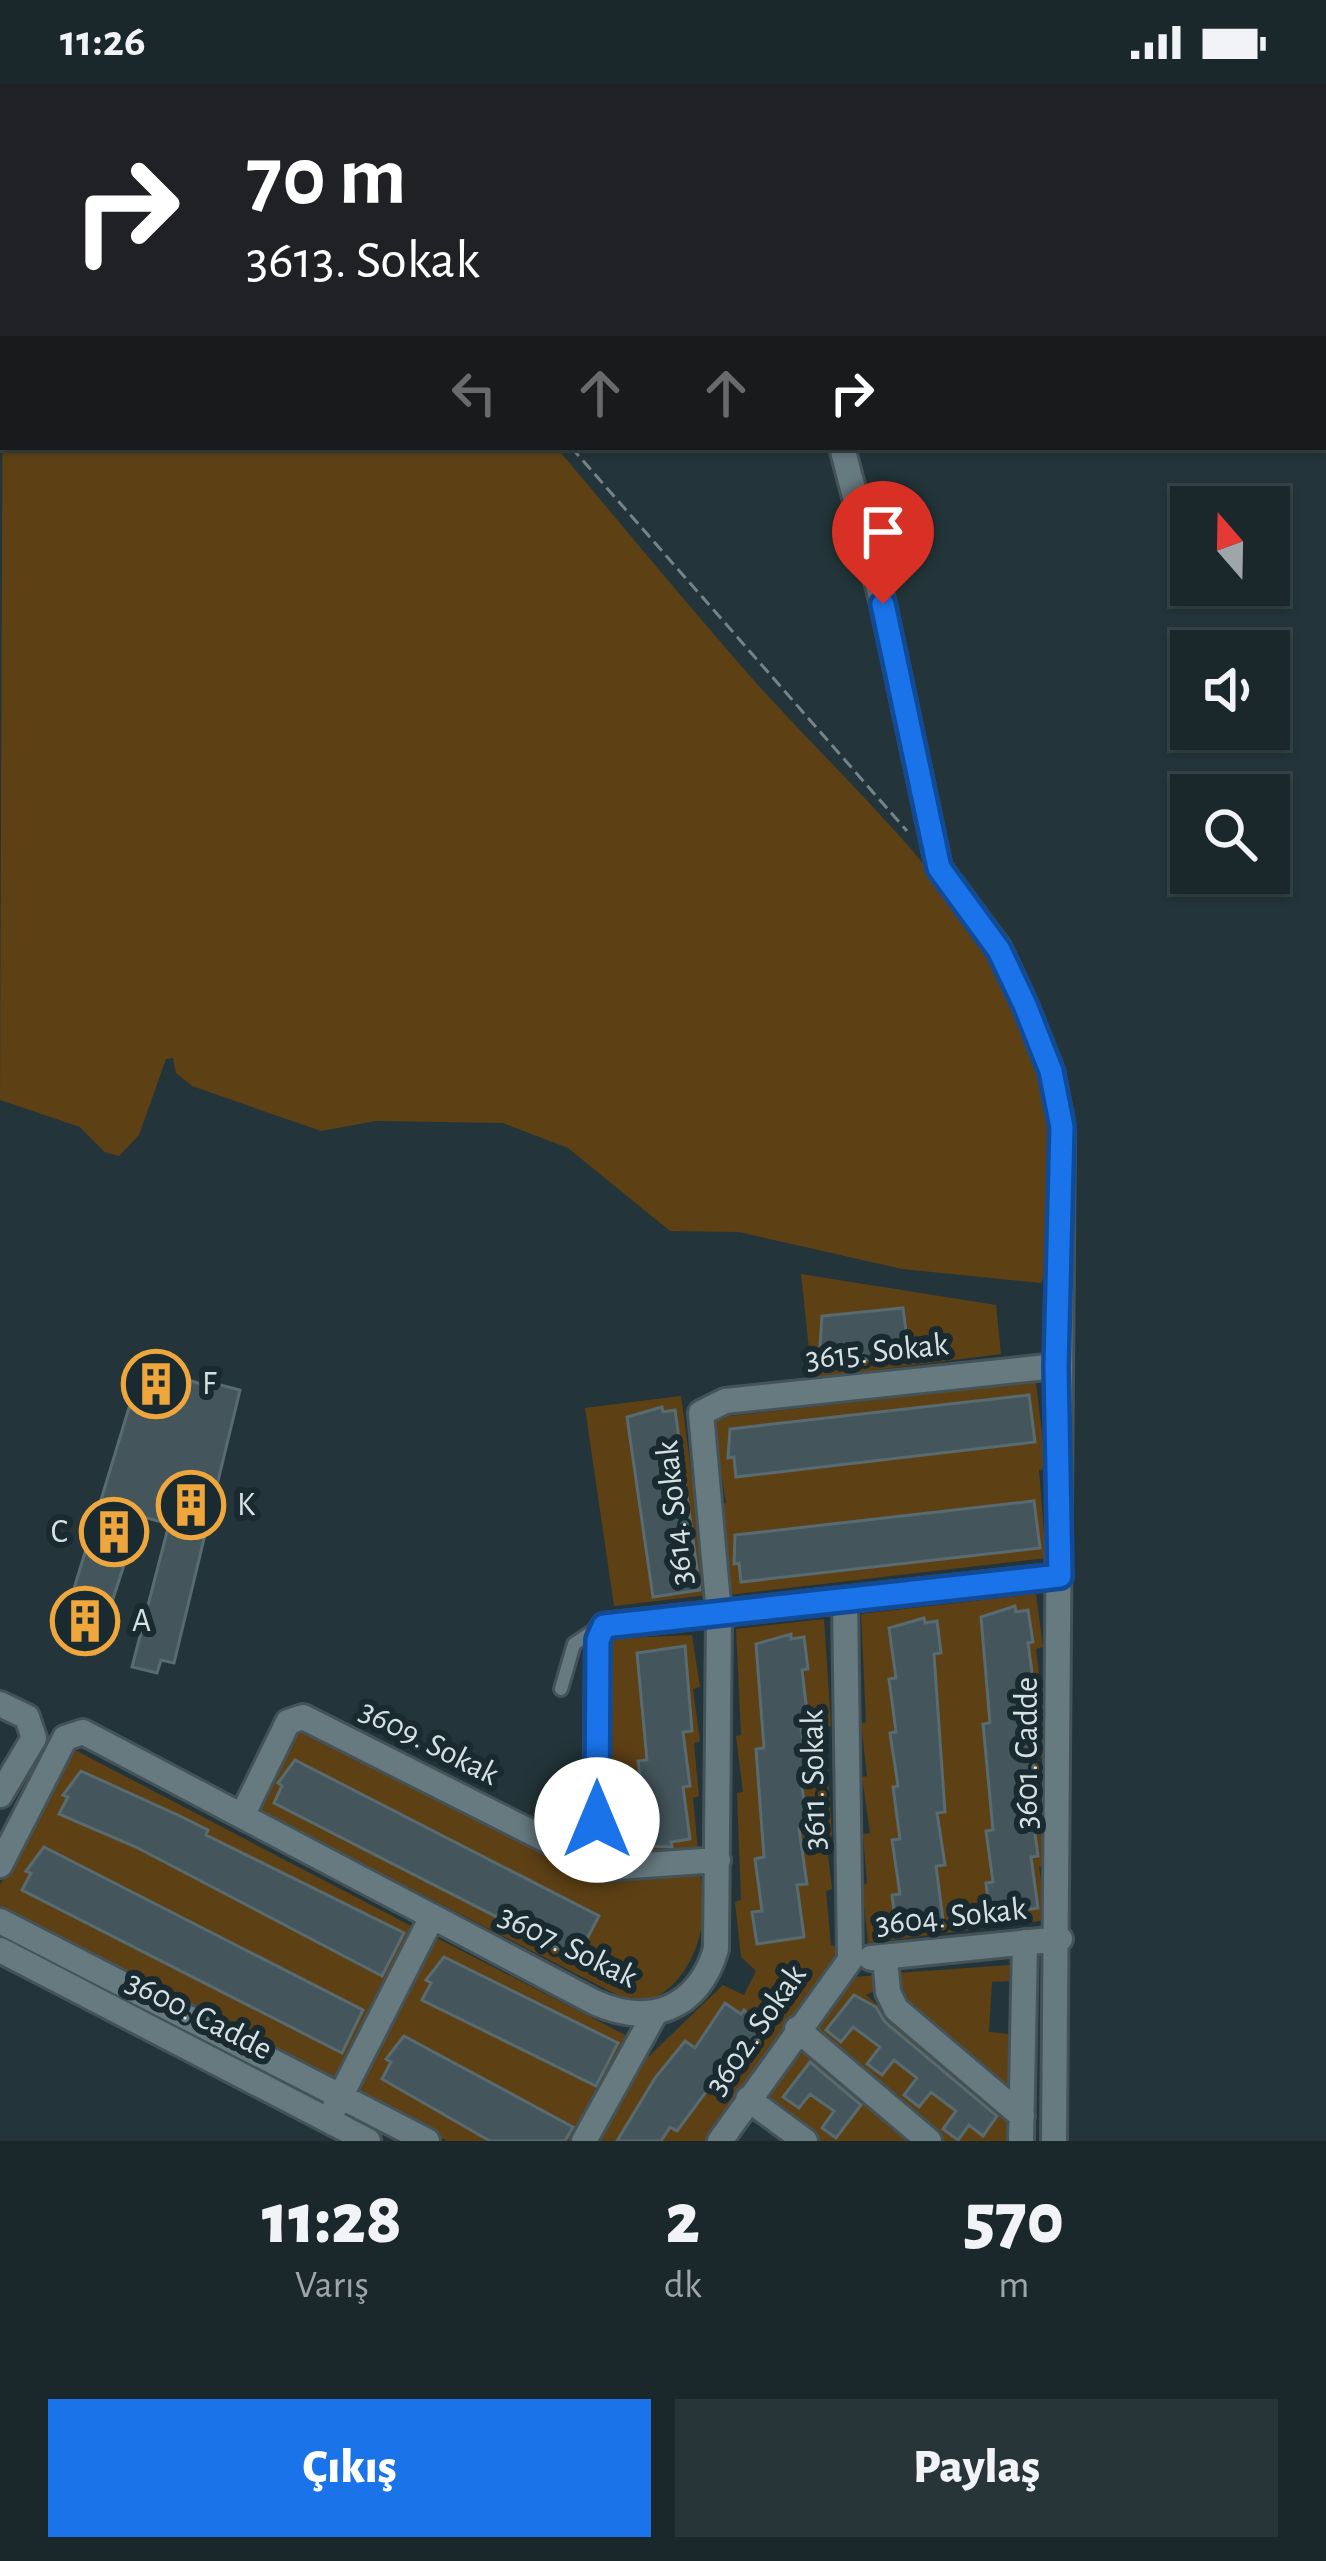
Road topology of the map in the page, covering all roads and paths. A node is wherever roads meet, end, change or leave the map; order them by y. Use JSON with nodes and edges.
{"nodes":[{"id":1,"x":574,"y":450,"type":"edge"},
{"id":2,"x":843,"y":450,"type":"edge"},
{"id":3,"x":913,"y":837,"type":"dead end"},
{"id":4,"x":1056,"y":1366,"type":"junction"},
{"id":5,"x":706,"y":1408,"type":"joint"},
{"id":6,"x":1060,"y":1576,"type":"junction"},
{"id":7,"x":844,"y":1600,"type":"junction"},
{"id":8,"x":718,"y":1614,"type":"junction"},
{"id":9,"x":603,"y":1628,"type":"junction"},
{"id":10,"x":561,"y":1689,"type":"dead end"},
{"id":11,"x":0,"y":1705,"type":"edge"},
{"id":12,"x":0,"y":1795,"type":"edge"},
{"id":13,"x":242,"y":1816,"type":"junction"},
{"id":14,"x":718,"y":1861,"type":"junction"},
{"id":15,"x":0,"y":1865,"type":"edge"},
{"id":16,"x":596,"y":1865,"type":"junction"},
{"id":17,"x":432,"y":1917,"type":"junction"},
{"id":18,"x":0,"y":1921,"type":"edge"},
{"id":19,"x":1060,"y":1939,"type":"junction"},
{"id":20,"x":1025,"y":1942,"type":"junction"},
{"id":21,"x":0,"y":1950,"type":"edge"},
{"id":22,"x":885,"y":1957,"type":"junction"},
{"id":23,"x":850,"y":1960,"type":"junction"},
{"id":24,"x":654,"y":2014,"type":"junction"},
{"id":25,"x":797,"y":2030,"type":"junction"},
{"id":26,"x":340,"y":2096,"type":"junction"},
{"id":27,"x":748,"y":2098,"type":"junction"},
{"id":28,"x":328,"y":2120,"type":"junction"},
{"id":29,"x":1021,"y":2128,"type":"edge"},
{"id":30,"x":368,"y":2141,"type":"edge"},
{"id":31,"x":428,"y":2141,"type":"edge"},
{"id":32,"x":584,"y":2141,"type":"edge"},
{"id":33,"x":720,"y":2141,"type":"edge"},
{"id":34,"x":805,"y":2141,"type":"edge"},
{"id":35,"x":929,"y":2141,"type":"edge"},
{"id":36,"x":1054,"y":2141,"type":"edge"}],
"edges":[{"from":1,"to":3,"type":"path"},
{"from":2,"to":4,"type":"street","name":"3601. Cadde"},
{"from":4,"to":5,"type":"street","name":"3615. Sokak"},
{"from":4,"to":6,"type":"street","name":"3601. Cadde"},
{"from":5,"to":8,"type":"street","name":"3614. Sokak"},
{"from":6,"to":7,"type":"street"},
{"from":6,"to":19,"type":"street","name":"3601. Cadde"},
{"from":7,"to":8,"type":"street"},
{"from":7,"to":23,"type":"street","name":"3611. Sokak"},
{"from":8,"to":9,"type":"street"},
{"from":8,"to":14,"type":"street","name":"3607. Sokak"},
{"from":9,"to":10,"type":"lane"},
{"from":9,"to":16,"type":"street"},
{"from":11,"to":12,"type":"street"},
{"from":13,"to":15,"type":"street","name":"3607. Sokak"},
{"from":13,"to":16,"type":"street","name":"3609. Sokak"},
{"from":13,"to":17,"type":"street","name":"3607. Sokak"},
{"from":14,"to":16,"type":"street"},
{"from":14,"to":24,"type":"street","name":"3607. Sokak"},
{"from":17,"to":24,"type":"street","name":"3607. Sokak"},
{"from":17,"to":26,"type":"street"},
{"from":18,"to":26,"type":"street"},
{"from":19,"to":20,"type":"street","name":"3604. Sokak"},
{"from":19,"to":36,"type":"street","name":"3601. Cadde"},
{"from":20,"to":22,"type":"street","name":"3604. Sokak"},
{"from":20,"to":29,"type":"street"},
{"from":21,"to":28,"type":"street","name":"3600. Cadde"},
{"from":22,"to":23,"type":"street","name":"3604. Sokak"},
{"from":22,"to":29,"type":"street"},
{"from":23,"to":25,"type":"street","name":"3602. Sokak"},
{"from":24,"to":32,"type":"street"},
{"from":25,"to":27,"type":"street","name":"3602. Sokak"},
{"from":25,"to":35,"type":"street"},
{"from":26,"to":28,"type":"street"},
{"from":26,"to":31,"type":"street"},
{"from":27,"to":33,"type":"street","name":"3602. Sokak"},
{"from":27,"to":34,"type":"street"},
{"from":28,"to":30,"type":"street","name":"3600. Cadde"}]}
